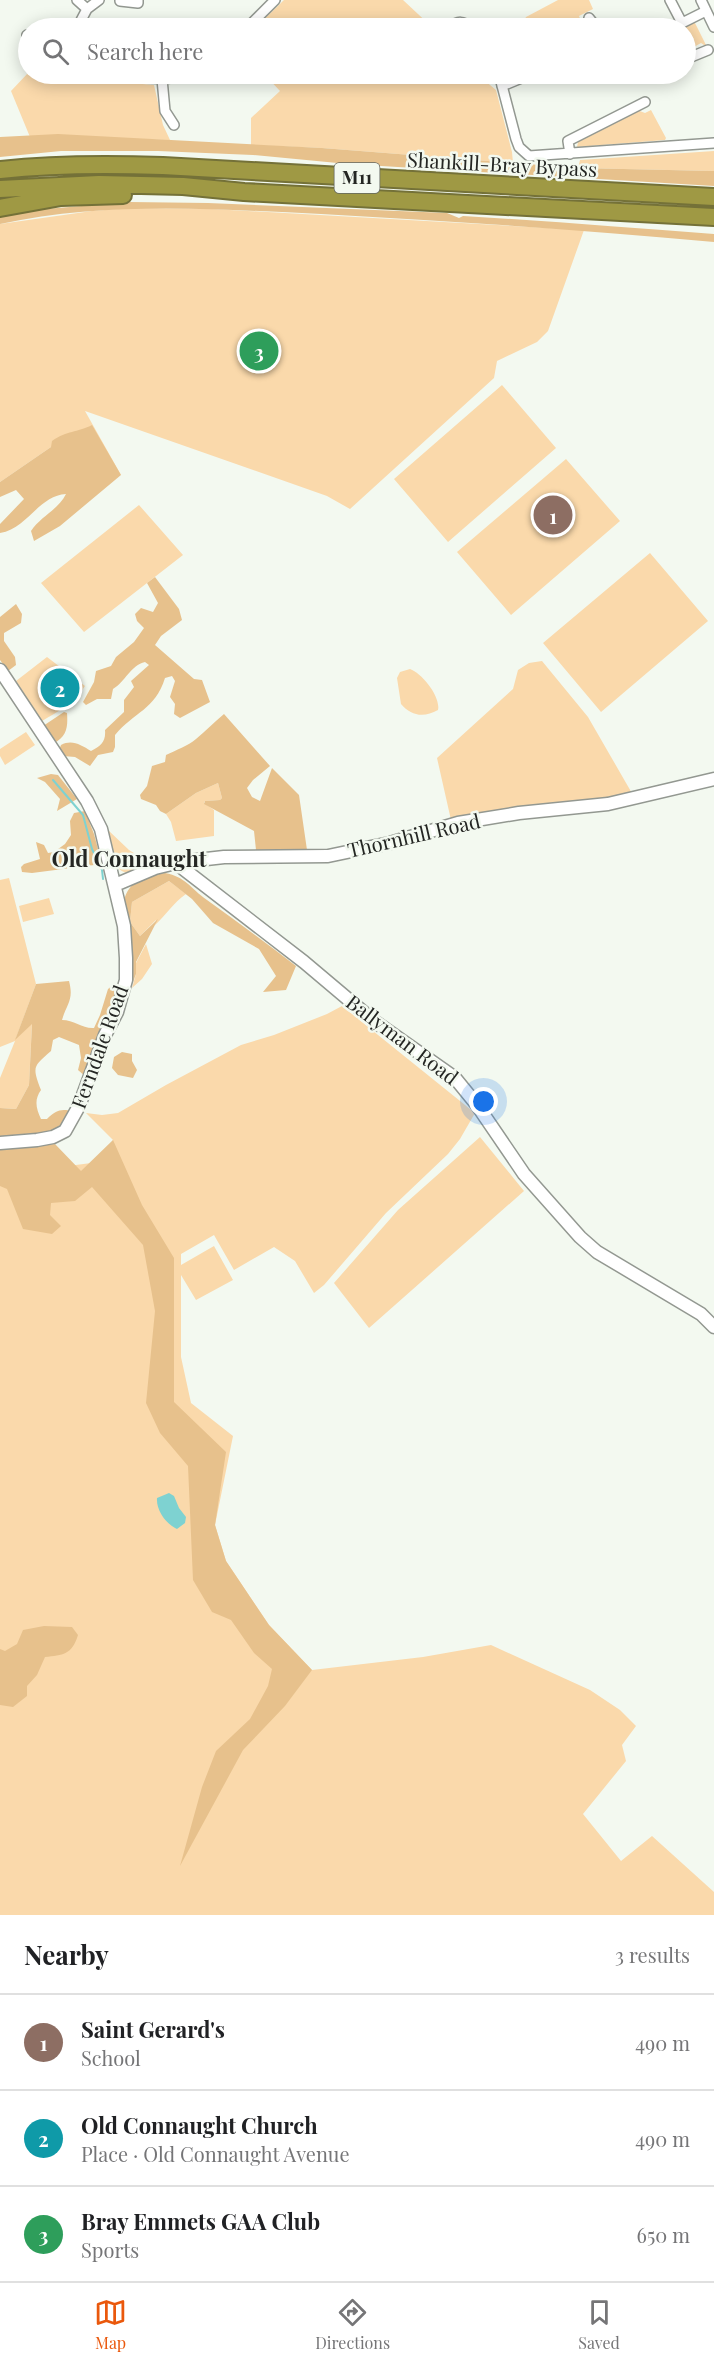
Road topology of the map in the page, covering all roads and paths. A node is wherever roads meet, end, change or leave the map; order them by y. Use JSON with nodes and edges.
{"nodes":[{"id":1,"x":77,"y":0,"type":"edge"},
{"id":2,"x":99,"y":0,"type":"edge"},
{"id":3,"x":138,"y":0,"type":"edge"},
{"id":4,"x":275,"y":0,"type":"edge"},
{"id":5,"x":670,"y":0,"type":"edge"},
{"id":6,"x":701,"y":0,"type":"edge"},
{"id":7,"x":120,"y":1,"type":"edge"},
{"id":8,"x":87,"y":9,"type":"junction"},
{"id":9,"x":706,"y":11,"type":"junction"},
{"id":10,"x":82,"y":18,"type":"edge"},
{"id":11,"x":257,"y":18,"type":"edge"},
{"id":12,"x":679,"y":18,"type":"edge"},
{"id":13,"x":692,"y":18,"type":"edge"},
{"id":14,"x":714,"y":27,"type":"edge"},
{"id":15,"x":708,"y":50,"type":"dead end"},
{"id":16,"x":696,"y":55,"type":"edge"},
{"id":17,"x":162,"y":84,"type":"edge"},
{"id":18,"x":507,"y":84,"type":"edge"},
{"id":19,"x":502,"y":86,"type":"joint"},
{"id":20,"x":645,"y":102,"type":"dead end"},
{"id":21,"x":174,"y":125,"type":"dead end"},
{"id":22,"x":714,"y":143,"type":"edge"},
{"id":23,"x":570,"y":154,"type":"junction"},
{"id":24,"x":0,"y":170,"type":"edge"},
{"id":25,"x":0,"y":189,"type":"edge"},
{"id":26,"x":244,"y":192,"type":"junction"},
{"id":27,"x":714,"y":197,"type":"edge"},
{"id":28,"x":0,"y":208,"type":"edge"},
{"id":29,"x":714,"y":217,"type":"edge"},
{"id":30,"x":0,"y":670,"type":"edge"},
{"id":31,"x":714,"y":779,"type":"edge"},
{"id":32,"x":180,"y":862,"type":"junction"},
{"id":33,"x":115,"y":885,"type":"junction"},
{"id":34,"x":0,"y":1143,"type":"edge"},
{"id":35,"x":714,"y":1327,"type":"edge"}],
"edges":[{"from":1,"to":8,"type":"street"},
{"from":2,"to":8,"type":"street"},
{"from":3,"to":7,"type":"street"},
{"from":4,"to":11,"type":"street"},
{"from":5,"to":12,"type":"street"},
{"from":6,"to":9,"type":"street"},
{"from":8,"to":10,"type":"street"},
{"from":9,"to":13,"type":"street"},
{"from":9,"to":14,"type":"street"},
{"from":15,"to":16,"type":"street"},
{"from":17,"to":21,"type":"street"},
{"from":18,"to":19,"type":"street"},
{"from":19,"to":23,"type":"street"},
{"from":20,"to":23,"type":"street"},
{"from":22,"to":23,"type":"street"},
{"from":24,"to":27,"type":"highway","name":"Shankill-Bray Bypass","number":"M11"},
{"from":25,"to":26,"type":"highway","name":"Shankill-Bray Bypass","number":"M11"},
{"from":26,"to":28,"type":"highway"},
{"from":26,"to":29,"type":"highway","name":"Shankill-Bray Bypass","number":"M11"},
{"from":30,"to":33,"type":"street","name":"Ferndale Road"},
{"from":31,"to":32,"type":"street","name":"Thornhill Road"},
{"from":32,"to":33,"type":"street","name":"Thornhill Road"},
{"from":32,"to":35,"type":"street","name":"Ballyman Road"},
{"from":33,"to":34,"type":"street","name":"Ferndale Road"}]}
